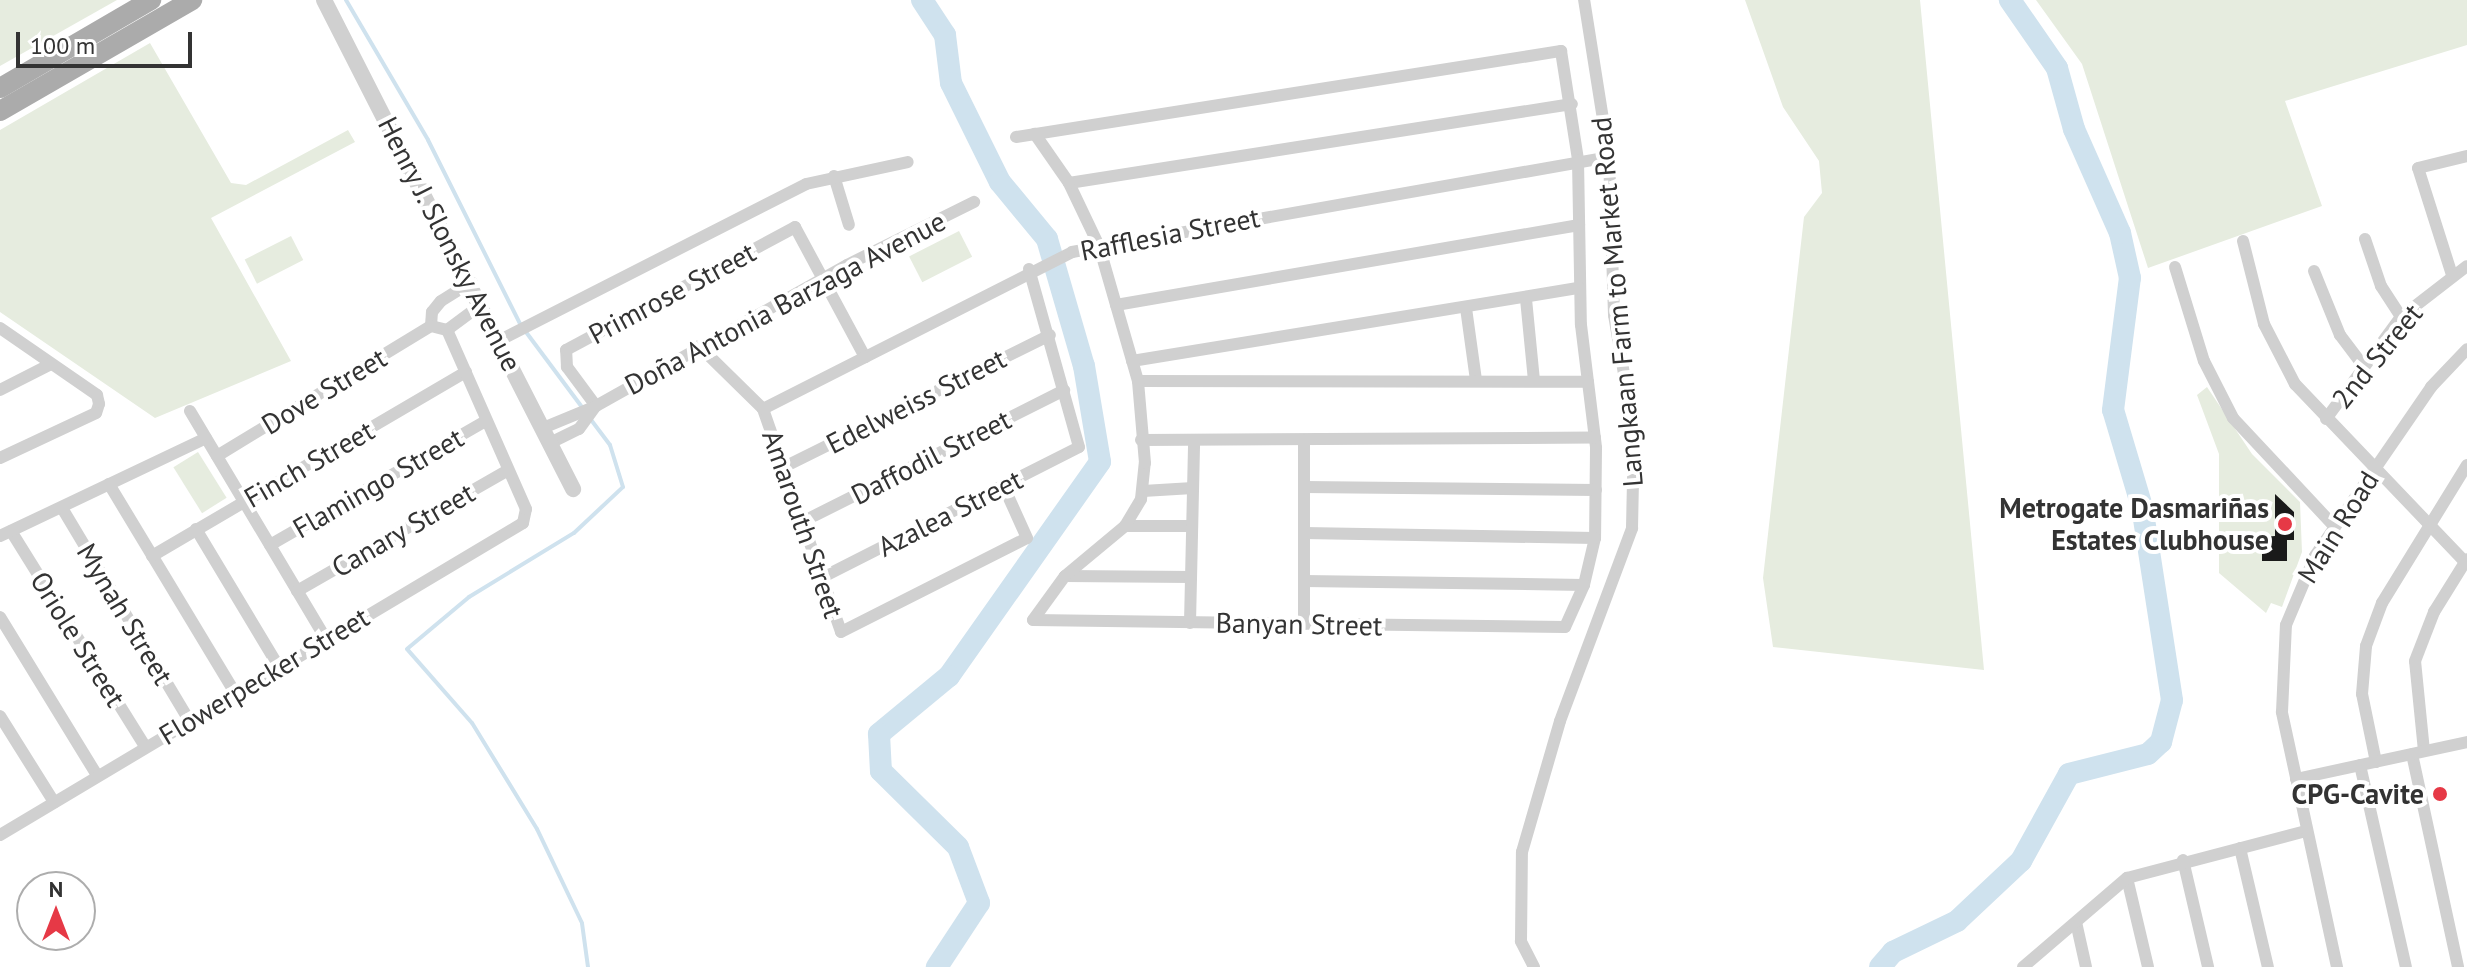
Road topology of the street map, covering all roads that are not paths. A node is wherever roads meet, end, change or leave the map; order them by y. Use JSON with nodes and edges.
{"nodes":[{"id":1,"x":151,"y":0,"type":"edge"},
{"id":2,"x":192,"y":0,"type":"edge"},
{"id":3,"x":324,"y":0,"type":"edge"},
{"id":4,"x":1584,"y":0,"type":"edge"},
{"id":5,"x":0,"y":88,"type":"edge"},
{"id":6,"x":1572,"y":104,"type":"junction"},
{"id":7,"x":0,"y":111,"type":"edge"},
{"id":8,"x":1035,"y":134,"type":"junction"},
{"id":9,"x":1016,"y":137,"type":"dead end"},
{"id":10,"x":2467,"y":156,"type":"edge"},
{"id":11,"x":1609,"y":157,"type":"junction"},
{"id":12,"x":1578,"y":160,"type":"junction"},
{"id":13,"x":908,"y":162,"type":"dead end"},
{"id":14,"x":834,"y":176,"type":"junction"},
{"id":15,"x":1069,"y":183,"type":"junction"},
{"id":16,"x":974,"y":202,"type":"dead end"},
{"id":17,"x":849,"y":225,"type":"dead end"},
{"id":18,"x":1579,"y":225,"type":"junction"},
{"id":19,"x":2365,"y":239,"type":"dead end"},
{"id":20,"x":2243,"y":241,"type":"dead end"},
{"id":21,"x":1099,"y":246,"type":"junction"},
{"id":22,"x":1034,"y":266,"type":"junction"},
{"id":23,"x":2467,"y":266,"type":"edge"},
{"id":24,"x":2175,"y":267,"type":"dead end"},
{"id":25,"x":2314,"y":271,"type":"dead end"},
{"id":26,"x":2452,"y":275,"type":"junction"},
{"id":27,"x":824,"y":280,"type":"junction"},
{"id":28,"x":471,"y":282,"type":"junction"},
{"id":29,"x":1579,"y":288,"type":"junction"},
{"id":30,"x":1526,"y":299,"type":"junction"},
{"id":31,"x":482,"y":304,"type":"junction"},
{"id":32,"x":1116,"y":305,"type":"junction"},
{"id":33,"x":1466,"y":308,"type":"junction"},
{"id":34,"x":2401,"y":317,"type":"junction"},
{"id":35,"x":431,"y":326,"type":"junction"},
{"id":36,"x":0,"y":328,"type":"edge"},
{"id":37,"x":447,"y":330,"type":"junction"},
{"id":38,"x":1050,"y":335,"type":"junction"},
{"id":39,"x":500,"y":340,"type":"junction"},
{"id":40,"x":699,"y":346,"type":"junction"},
{"id":41,"x":2467,"y":349,"type":"edge"},
{"id":42,"x":865,"y":357,"type":"junction"},
{"id":43,"x":1132,"y":361,"type":"junction"},
{"id":44,"x":51,"y":364,"type":"junction"},
{"id":45,"x":2363,"y":366,"type":"junction"},
{"id":46,"x":466,"y":372,"type":"junction"},
{"id":47,"x":1476,"y":380,"type":"junction"},
{"id":48,"x":1138,"y":381,"type":"junction"},
{"id":49,"x":1534,"y":381,"type":"junction"},
{"id":50,"x":1588,"y":382,"type":"junction"},
{"id":51,"x":0,"y":390,"type":"edge"},
{"id":52,"x":1064,"y":390,"type":"junction"},
{"id":53,"x":596,"y":406,"type":"junction"},
{"id":54,"x":763,"y":409,"type":"junction"},
{"id":55,"x":190,"y":411,"type":"dead end"},
{"id":56,"x":2326,"y":419,"type":"junction"},
{"id":57,"x":486,"y":421,"type":"junction"},
{"id":58,"x":547,"y":436,"type":"junction"},
{"id":59,"x":206,"y":438,"type":"junction"},
{"id":60,"x":1595,"y":438,"type":"junction"},
{"id":61,"x":1141,"y":440,"type":"junction"},
{"id":62,"x":1194,"y":440,"type":"junction"},
{"id":63,"x":1304,"y":440,"type":"junction"},
{"id":64,"x":217,"y":456,"type":"junction"},
{"id":65,"x":0,"y":458,"type":"edge"},
{"id":66,"x":2467,"y":465,"type":"edge"},
{"id":67,"x":782,"y":468,"type":"junction"},
{"id":68,"x":2375,"y":469,"type":"junction"},
{"id":69,"x":508,"y":470,"type":"junction"},
{"id":70,"x":109,"y":484,"type":"junction"},
{"id":71,"x":1004,"y":487,"type":"junction"},
{"id":72,"x":1304,"y":487,"type":"junction"},
{"id":73,"x":1193,"y":488,"type":"junction"},
{"id":74,"x":573,"y":489,"type":"dead end"},
{"id":75,"x":1596,"y":490,"type":"junction"},
{"id":76,"x":1143,"y":491,"type":"junction"},
{"id":77,"x":244,"y":502,"type":"junction"},
{"id":78,"x":62,"y":508,"type":"junction"},
{"id":79,"x":2429,"y":522,"type":"junction"},
{"id":80,"x":798,"y":524,"type":"junction"},
{"id":81,"x":1125,"y":526,"type":"junction"},
{"id":82,"x":1192,"y":526,"type":"junction"},
{"id":83,"x":2335,"y":527,"type":"junction"},
{"id":84,"x":196,"y":529,"type":"junction"},
{"id":85,"x":1304,"y":533,"type":"junction"},
{"id":86,"x":5,"y":534,"type":"edge"},
{"id":87,"x":1595,"y":538,"type":"junction"},
{"id":88,"x":270,"y":545,"type":"junction"},
{"id":89,"x":152,"y":556,"type":"junction"},
{"id":90,"x":2466,"y":561,"type":"edge"},
{"id":91,"x":1065,"y":576,"type":"junction"},
{"id":92,"x":1191,"y":577,"type":"junction"},
{"id":93,"x":821,"y":578,"type":"junction"},
{"id":94,"x":1304,"y":581,"type":"junction"},
{"id":95,"x":1584,"y":585,"type":"junction"},
{"id":96,"x":297,"y":591,"type":"junction"},
{"id":97,"x":0,"y":617,"type":"edge"},
{"id":98,"x":1190,"y":623,"type":"junction"},
{"id":99,"x":1304,"y":624,"type":"junction"},
{"id":100,"x":326,"y":639,"type":"junction"},
{"id":101,"x":279,"y":667,"type":"junction"},
{"id":102,"x":235,"y":693,"type":"junction"},
{"id":103,"x":0,"y":716,"type":"edge"},
{"id":104,"x":189,"y":720,"type":"junction"},
{"id":105,"x":2467,"y":742,"type":"edge"},
{"id":106,"x":145,"y":746,"type":"junction"},
{"id":107,"x":2418,"y":752,"type":"junction"},
{"id":108,"x":2376,"y":762,"type":"junction"},
{"id":109,"x":2360,"y":765,"type":"junction"},
{"id":110,"x":97,"y":775,"type":"junction"},
{"id":111,"x":2296,"y":779,"type":"junction"},
{"id":112,"x":54,"y":802,"type":"junction"},
{"id":113,"x":2,"y":830,"type":"edge"},
{"id":114,"x":2306,"y":831,"type":"junction"},
{"id":115,"x":2240,"y":848,"type":"junction"},
{"id":116,"x":2183,"y":860,"type":"junction"},
{"id":117,"x":2127,"y":878,"type":"junction"},
{"id":118,"x":2076,"y":922,"type":"junction"},
{"id":119,"x":1534,"y":967,"type":"edge"},
{"id":120,"x":2023,"y":967,"type":"edge"},
{"id":121,"x":2086,"y":967,"type":"edge"},
{"id":122,"x":2148,"y":967,"type":"edge"},
{"id":123,"x":2208,"y":967,"type":"edge"},
{"id":124,"x":2268,"y":967,"type":"edge"},
{"id":125,"x":2337,"y":967,"type":"edge"},
{"id":126,"x":2406,"y":967,"type":"edge"},
{"id":127,"x":2458,"y":967,"type":"edge"}],
"edges":[{"from":1,"to":5,"type":"main road"},
{"from":2,"to":7,"type":"main road"},
{"from":3,"to":28,"type":"street","name":"Henry J. Slonsky Avenue"},
{"from":4,"to":11,"type":"street","name":"Langkaan Farm to Market Road"},
{"from":6,"to":8,"type":"street"},
{"from":6,"to":12,"type":"street"},
{"from":6,"to":15,"type":"street"},
{"from":8,"to":9,"type":"street"},
{"from":8,"to":15,"type":"street"},
{"from":10,"to":26,"type":"street"},
{"from":11,"to":12,"type":"street","name":"Rafflesia Street"},
{"from":11,"to":119,"type":"street","name":"Langkaan Farm to Market Road"},
{"from":12,"to":18,"type":"street"},
{"from":12,"to":21,"type":"street","name":"Rafflesia Street"},
{"from":13,"to":14,"type":"street"},
{"from":14,"to":17,"type":"street"},
{"from":14,"to":39,"type":"street"},
{"from":15,"to":21,"type":"street"},
{"from":16,"to":27,"type":"street","name":"Doña Antonia Barzaga Avenue"},
{"from":18,"to":29,"type":"street"},
{"from":18,"to":32,"type":"street"},
{"from":19,"to":34,"type":"street"},
{"from":20,"to":56,"type":"street"},
{"from":21,"to":22,"type":"street","name":"Rafflesia Street"},
{"from":21,"to":32,"type":"street"},
{"from":22,"to":38,"type":"street"},
{"from":22,"to":42,"type":"street","name":"Rafflesia Street"},
{"from":23,"to":26,"type":"street","name":"2nd Street"},
{"from":24,"to":83,"type":"street"},
{"from":25,"to":45,"type":"street"},
{"from":26,"to":34,"type":"street","name":"2nd Street"},
{"from":27,"to":40,"type":"street","name":"Doña Antonia Barzaga Avenue"},
{"from":27,"to":42,"type":"street"},
{"from":27,"to":53,"type":"street","name":"Primrose Street"},
{"from":28,"to":31,"type":"street","name":"Henry J. Slonsky Avenue"},
{"from":28,"to":35,"type":"street","name":"Dove Street"},
{"from":29,"to":30,"type":"street"},
{"from":29,"to":50,"type":"street"},
{"from":30,"to":33,"type":"street"},
{"from":30,"to":49,"type":"street"},
{"from":31,"to":37,"type":"street"},
{"from":31,"to":39,"type":"street","name":"Henry J. Slonsky Avenue"},
{"from":32,"to":43,"type":"street"},
{"from":33,"to":43,"type":"street"},
{"from":33,"to":47,"type":"street"},
{"from":34,"to":45,"type":"street","name":"2nd Street"},
{"from":35,"to":37,"type":"street"},
{"from":35,"to":64,"type":"street","name":"Dove Street"},
{"from":36,"to":44,"type":"street"},
{"from":37,"to":46,"type":"street"},
{"from":38,"to":52,"type":"street"},
{"from":38,"to":67,"type":"street","name":"Edelweiss Street"},
{"from":39,"to":58,"type":"street","name":"Henry J. Slonsky Avenue"},
{"from":40,"to":53,"type":"street","name":"Doña Antonia Barzaga Avenue"},
{"from":40,"to":54,"type":"street","name":"Amarouth Street"},
{"from":41,"to":68,"type":"street","name":"Main Road"},
{"from":42,"to":54,"type":"street","name":"Rafflesia Street"},
{"from":43,"to":48,"type":"street"},
{"from":44,"to":51,"type":"street"},
{"from":44,"to":65,"type":"street"},
{"from":45,"to":56,"type":"street","name":"2nd Street"},
{"from":46,"to":57,"type":"street"},
{"from":46,"to":77,"type":"street","name":"Finch Street"},
{"from":47,"to":48,"type":"street"},
{"from":47,"to":49,"type":"street"},
{"from":48,"to":61,"type":"street"},
{"from":49,"to":50,"type":"street"},
{"from":50,"to":60,"type":"street"},
{"from":52,"to":71,"type":"street","name":"Azalea Street"},
{"from":52,"to":80,"type":"street","name":"Daffodil Street"},
{"from":53,"to":58,"type":"street","name":"Doña Antonia Barzaga Avenue"},
{"from":54,"to":67,"type":"street","name":"Amarouth Street"},
{"from":55,"to":59,"type":"street"},
{"from":56,"to":68,"type":"street"},
{"from":57,"to":69,"type":"street"},
{"from":57,"to":88,"type":"street","name":"Flamingo Street"},
{"from":58,"to":74,"type":"street","name":"Henry J. Slonsky Avenue"},
{"from":59,"to":64,"type":"street"},
{"from":59,"to":70,"type":"street"},
{"from":60,"to":63,"type":"street"},
{"from":60,"to":75,"type":"street"},
{"from":61,"to":62,"type":"street"},
{"from":61,"to":76,"type":"street"},
{"from":62,"to":63,"type":"street"},
{"from":62,"to":73,"type":"street"},
{"from":63,"to":72,"type":"street"},
{"from":64,"to":77,"type":"street"},
{"from":66,"to":79,"type":"street"},
{"from":67,"to":80,"type":"street","name":"Amarouth Street"},
{"from":68,"to":79,"type":"street"},
{"from":68,"to":83,"type":"street","name":"Main Road"},
{"from":69,"to":96,"type":"street","name":"Canary Street"},
{"from":69,"to":100,"type":"street","name":"Flowerpecker Street"},
{"from":70,"to":78,"type":"street"},
{"from":70,"to":89,"type":"street"},
{"from":71,"to":93,"type":"street","name":"Azalea Street"},
{"from":71,"to":93,"type":"street","name":"Amarouth Street"},
{"from":72,"to":75,"type":"street"},
{"from":72,"to":85,"type":"street"},
{"from":73,"to":76,"type":"street"},
{"from":73,"to":82,"type":"street"},
{"from":75,"to":87,"type":"street"},
{"from":76,"to":81,"type":"street"},
{"from":77,"to":84,"type":"street","name":"Finch Street"},
{"from":77,"to":88,"type":"street"},
{"from":78,"to":86,"type":"street"},
{"from":78,"to":104,"type":"street","name":"Mynah Street"},
{"from":79,"to":90,"type":"street"},
{"from":79,"to":108,"type":"street"},
{"from":80,"to":93,"type":"street","name":"Amarouth Street"},
{"from":81,"to":82,"type":"street"},
{"from":81,"to":91,"type":"street"},
{"from":82,"to":92,"type":"street"},
{"from":83,"to":111,"type":"street","name":"Main Road"},
{"from":84,"to":89,"type":"street","name":"Finch Street"},
{"from":84,"to":101,"type":"street"},
{"from":85,"to":87,"type":"street"},
{"from":85,"to":94,"type":"street"},
{"from":86,"to":106,"type":"street","name":"Oriole Street"},
{"from":87,"to":95,"type":"street"},
{"from":88,"to":96,"type":"street"},
{"from":89,"to":102,"type":"street"},
{"from":90,"to":107,"type":"street"},
{"from":91,"to":92,"type":"street"},
{"from":91,"to":98,"type":"street","name":"Banyan Street"},
{"from":92,"to":98,"type":"street"},
{"from":94,"to":95,"type":"street"},
{"from":94,"to":99,"type":"street"},
{"from":95,"to":99,"type":"street","name":"Banyan Street"},
{"from":96,"to":100,"type":"street"},
{"from":97,"to":110,"type":"street"},
{"from":98,"to":99,"type":"street","name":"Banyan Street"},
{"from":100,"to":101,"type":"street","name":"Flowerpecker Street"},
{"from":101,"to":102,"type":"street","name":"Flowerpecker Street"},
{"from":102,"to":104,"type":"street","name":"Flowerpecker Street"},
{"from":103,"to":112,"type":"street"},
{"from":104,"to":106,"type":"street","name":"Flowerpecker Street"},
{"from":105,"to":107,"type":"street"},
{"from":106,"to":110,"type":"street","name":"Flowerpecker Street"},
{"from":107,"to":108,"type":"street"},
{"from":107,"to":127,"type":"street"},
{"from":108,"to":109,"type":"street"},
{"from":109,"to":111,"type":"street"},
{"from":109,"to":126,"type":"street"},
{"from":110,"to":112,"type":"street","name":"Flowerpecker Street"},
{"from":111,"to":114,"type":"street","name":"Main Road"},
{"from":112,"to":113,"type":"street","name":"Flowerpecker Street"},
{"from":114,"to":115,"type":"street"},
{"from":114,"to":125,"type":"street","name":"Main Road"},
{"from":115,"to":116,"type":"street"},
{"from":115,"to":124,"type":"street"},
{"from":116,"to":117,"type":"street"},
{"from":116,"to":123,"type":"street"},
{"from":117,"to":118,"type":"street"},
{"from":117,"to":122,"type":"street"},
{"from":118,"to":120,"type":"street"},
{"from":118,"to":121,"type":"street"}]}
